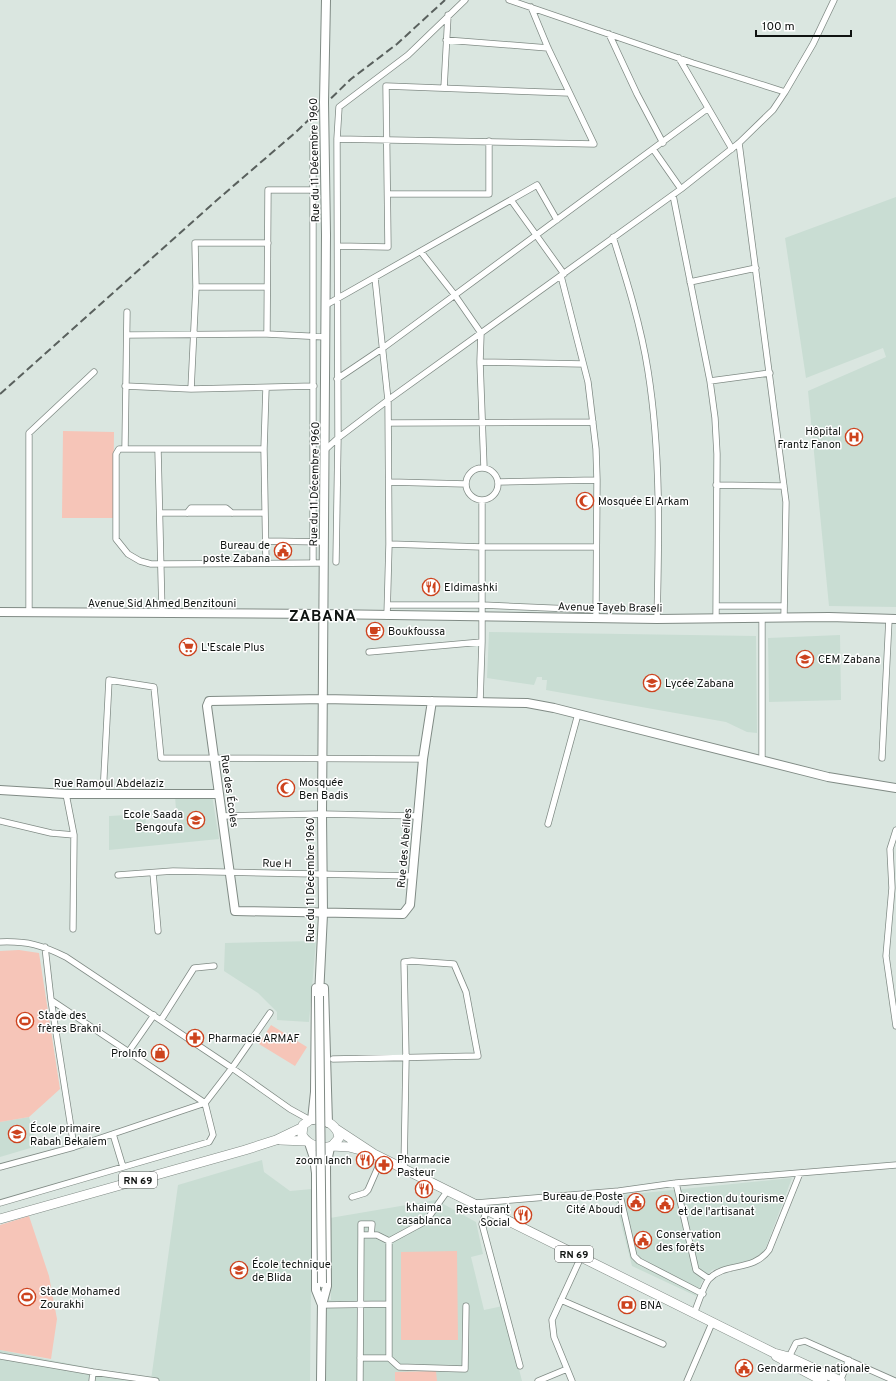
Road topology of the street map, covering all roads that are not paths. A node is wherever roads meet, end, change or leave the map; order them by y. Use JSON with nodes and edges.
{"nodes":[{"id":1,"x":326,"y":0,"type":"edge"},
{"id":2,"x":465,"y":0,"type":"edge"},
{"id":3,"x":509,"y":0,"type":"edge"},
{"id":4,"x":834,"y":0,"type":"edge"},
{"id":5,"x":530,"y":7,"type":"junction"},
{"id":6,"x":448,"y":15,"type":"junction"},
{"id":7,"x":609,"y":34,"type":"junction"},
{"id":8,"x":446,"y":40,"type":"junction"},
{"id":9,"x":548,"y":48,"type":"junction"},
{"id":10,"x":679,"y":58,"type":"junction"},
{"id":11,"x":444,"y":88,"type":"junction"},
{"id":12,"x":785,"y":92,"type":"junction"},
{"id":13,"x":569,"y":93,"type":"junction"},
{"id":14,"x":707,"y":109,"type":"junction"},
{"id":15,"x":313,"y":137,"type":"dead end"},
{"id":16,"x":337,"y":139,"type":"junction"},
{"id":17,"x":387,"y":140,"type":"junction"},
{"id":18,"x":489,"y":141,"type":"junction"},
{"id":19,"x":663,"y":143,"type":"junction"},
{"id":20,"x":739,"y":143,"type":"junction"},
{"id":21,"x":653,"y":149,"type":"junction"},
{"id":22,"x":732,"y":149,"type":"junction"},
{"id":23,"x":682,"y":188,"type":"junction"},
{"id":24,"x":313,"y":190,"type":"junction"},
{"id":25,"x":388,"y":194,"type":"junction"},
{"id":26,"x":672,"y":195,"type":"junction"},
{"id":27,"x":511,"y":200,"type":"junction"},
{"id":28,"x":557,"y":220,"type":"junction"},
{"id":29,"x":536,"y":236,"type":"junction"},
{"id":30,"x":613,"y":237,"type":"junction"},
{"id":31,"x":268,"y":243,"type":"junction"},
{"id":32,"x":338,"y":246,"type":"junction"},
{"id":33,"x":421,"y":252,"type":"junction"},
{"id":34,"x":756,"y":268,"type":"junction"},
{"id":35,"x":563,"y":275,"type":"junction"},
{"id":36,"x":374,"y":278,"type":"junction"},
{"id":37,"x":690,"y":282,"type":"junction"},
{"id":38,"x":196,"y":287,"type":"junction"},
{"id":39,"x":267,"y":287,"type":"junction"},
{"id":40,"x":454,"y":294,"type":"junction"},
{"id":41,"x":337,"y":299,"type":"junction"},
{"id":42,"x":326,"y":305,"type":"junction"},
{"id":43,"x":127,"y":312,"type":"dead end"},
{"id":44,"x":481,"y":333,"type":"junction"},
{"id":45,"x":193,"y":334,"type":"junction"},
{"id":46,"x":267,"y":334,"type":"junction"},
{"id":47,"x":126,"y":335,"type":"junction"},
{"id":48,"x":314,"y":337,"type":"junction"},
{"id":49,"x":326,"y":337,"type":"junction"},
{"id":50,"x":383,"y":348,"type":"junction"},
{"id":51,"x":480,"y":362,"type":"junction"},
{"id":52,"x":583,"y":364,"type":"junction"},
{"id":53,"x":94,"y":372,"type":"dead end"},
{"id":54,"x":770,"y":373,"type":"junction"},
{"id":55,"x":337,"y":379,"type":"junction"},
{"id":56,"x":710,"y":381,"type":"junction"},
{"id":57,"x":125,"y":386,"type":"junction"},
{"id":58,"x":314,"y":386,"type":"junction"},
{"id":59,"x":266,"y":388,"type":"junction"},
{"id":60,"x":191,"y":389,"type":"junction"},
{"id":61,"x":388,"y":400,"type":"junction"},
{"id":62,"x":482,"y":422,"type":"junction"},
{"id":63,"x":593,"y":422,"type":"junction"},
{"id":64,"x":389,"y":423,"type":"junction"},
{"id":65,"x":338,"y":438,"type":"junction"},
{"id":66,"x":125,"y":448,"type":"junction"},
{"id":67,"x":264,"y":449,"type":"junction"},
{"id":68,"x":158,"y":450,"type":"junction"},
{"id":69,"x":326,"y":450,"type":"junction"},
{"id":70,"x":484,"y":468,"type":"junction"},
{"id":71,"x":597,"y":480,"type":"junction"},
{"id":72,"x":390,"y":482,"type":"junction"},
{"id":73,"x":498,"y":482,"type":"junction"},
{"id":74,"x":466,"y":484,"type":"junction"},
{"id":75,"x":716,"y":485,"type":"junction"},
{"id":76,"x":784,"y":486,"type":"junction"},
{"id":77,"x":482,"y":501,"type":"junction"},
{"id":78,"x":160,"y":513,"type":"junction"},
{"id":79,"x":265,"y":513,"type":"junction"},
{"id":80,"x":266,"y":542,"type":"junction"},
{"id":81,"x":312,"y":542,"type":"junction"},
{"id":82,"x":324,"y":542,"type":"junction"},
{"id":83,"x":390,"y":544,"type":"junction"},
{"id":84,"x":482,"y":547,"type":"junction"},
{"id":85,"x":596,"y":547,"type":"junction"},
{"id":86,"x":336,"y":562,"type":"dead end"},
{"id":87,"x":266,"y":563,"type":"junction"},
{"id":88,"x":313,"y":563,"type":"junction"},
{"id":89,"x":324,"y":563,"type":"junction"},
{"id":90,"x":159,"y":564,"type":"junction"},
{"id":91,"x":388,"y":605,"type":"junction"},
{"id":92,"x":482,"y":605,"type":"junction"},
{"id":93,"x":716,"y":606,"type":"junction"},
{"id":94,"x":784,"y":606,"type":"junction"},
{"id":95,"x":0,"y":612,"type":"edge"},
{"id":96,"x":29,"y":613,"type":"junction"},
{"id":97,"x":162,"y":613,"type":"junction"},
{"id":98,"x":324,"y":614,"type":"junction"},
{"id":99,"x":596,"y":614,"type":"junction"},
{"id":100,"x":387,"y":616,"type":"junction"},
{"id":101,"x":482,"y":617,"type":"junction"},
{"id":102,"x":762,"y":617,"type":"junction"},
{"id":103,"x":784,"y":617,"type":"junction"},
{"id":104,"x":657,"y":619,"type":"junction"},
{"id":105,"x":716,"y":619,"type":"junction"},
{"id":106,"x":892,"y":619,"type":"edge"},
{"id":107,"x":482,"y":642,"type":"junction"},
{"id":108,"x":369,"y":652,"type":"dead end"},
{"id":109,"x":323,"y":699,"type":"junction"},
{"id":110,"x":432,"y":701,"type":"junction"},
{"id":111,"x":480,"y":702,"type":"junction"},
{"id":112,"x":578,"y":714,"type":"junction"},
{"id":113,"x":322,"y":758,"type":"junction"},
{"id":114,"x":882,"y":758,"type":"dead end"},
{"id":115,"x":214,"y":759,"type":"junction"},
{"id":116,"x":423,"y":759,"type":"junction"},
{"id":117,"x":762,"y":760,"type":"junction"},
{"id":118,"x":896,"y":788,"type":"edge"},
{"id":119,"x":0,"y":790,"type":"edge"},
{"id":120,"x":66,"y":794,"type":"junction"},
{"id":121,"x":219,"y":794,"type":"junction"},
{"id":122,"x":103,"y":795,"type":"junction"},
{"id":123,"x":322,"y":814,"type":"junction"},
{"id":124,"x":222,"y":816,"type":"junction"},
{"id":125,"x":418,"y":816,"type":"junction"},
{"id":126,"x":0,"y":821,"type":"edge"},
{"id":127,"x":548,"y":824,"type":"dead end"},
{"id":128,"x":896,"y":830,"type":"edge"},
{"id":129,"x":74,"y":835,"type":"junction"},
{"id":130,"x":230,"y":872,"type":"junction"},
{"id":131,"x":153,"y":873,"type":"junction"},
{"id":132,"x":322,"y":874,"type":"junction"},
{"id":133,"x":118,"y":875,"type":"dead end"},
{"id":134,"x":413,"y":876,"type":"junction"},
{"id":135,"x":893,"y":877,"type":"edge"},
{"id":136,"x":323,"y":914,"type":"junction"},
{"id":137,"x":73,"y":929,"type":"dead end"},
{"id":138,"x":158,"y":931,"type":"dead end"},
{"id":139,"x":0,"y":942,"type":"edge"},
{"id":140,"x":45,"y":947,"type":"junction"},
{"id":141,"x":214,"y":966,"type":"dead end"},
{"id":142,"x":320,"y":968,"type":"junction"},
{"id":143,"x":51,"y":1000,"type":"junction"},
{"id":144,"x":894,"y":1006,"type":"edge"},
{"id":145,"x":270,"y":1013,"type":"dead end"},
{"id":146,"x":154,"y":1015,"type":"junction"},
{"id":147,"x":161,"y":1020,"type":"junction"},
{"id":148,"x":896,"y":1026,"type":"edge"},
{"id":149,"x":129,"y":1052,"type":"junction"},
{"id":150,"x":406,"y":1058,"type":"junction"},
{"id":151,"x":333,"y":1059,"type":"dead end"},
{"id":152,"x":232,"y":1068,"type":"junction"},
{"id":153,"x":205,"y":1103,"type":"junction"},
{"id":154,"x":306,"y":1123,"type":"junction"},
{"id":155,"x":328,"y":1123,"type":"junction"},
{"id":156,"x":336,"y":1129,"type":"junction"},
{"id":157,"x":113,"y":1134,"type":"junction"},
{"id":158,"x":276,"y":1140,"type":"junction"},
{"id":159,"x":307,"y":1142,"type":"junction"},
{"id":160,"x":74,"y":1147,"type":"junction"},
{"id":161,"x":331,"y":1147,"type":"junction"},
{"id":162,"x":378,"y":1156,"type":"junction"},
{"id":163,"x":896,"y":1164,"type":"edge"},
{"id":164,"x":0,"y":1167,"type":"edge"},
{"id":165,"x":123,"y":1167,"type":"junction"},
{"id":166,"x":404,"y":1169,"type":"junction"},
{"id":167,"x":800,"y":1173,"type":"junction"},
{"id":168,"x":676,"y":1183,"type":"junction"},
{"id":169,"x":448,"y":1190,"type":"junction"},
{"id":170,"x":619,"y":1191,"type":"junction"},
{"id":171,"x":352,"y":1196,"type":"dead end"},
{"id":172,"x":0,"y":1204,"type":"edge"},
{"id":173,"x":475,"y":1204,"type":"junction"},
{"id":174,"x":487,"y":1209,"type":"junction"},
{"id":175,"x":0,"y":1219,"type":"edge"},
{"id":176,"x":361,"y":1235,"type":"junction"},
{"id":177,"x":371,"y":1235,"type":"junction"},
{"id":178,"x":390,"y":1241,"type":"junction"},
{"id":179,"x":581,"y":1257,"type":"junction"},
{"id":180,"x":709,"y":1279,"type":"junction"},
{"id":181,"x":703,"y":1294,"type":"junction"},
{"id":182,"x":561,"y":1300,"type":"junction"},
{"id":183,"x":389,"y":1304,"type":"junction"},
{"id":184,"x":322,"y":1305,"type":"junction"},
{"id":185,"x":360,"y":1305,"type":"junction"},
{"id":186,"x":466,"y":1306,"type":"dead end"},
{"id":187,"x":694,"y":1313,"type":"junction"},
{"id":188,"x":712,"y":1323,"type":"junction"},
{"id":189,"x":663,"y":1344,"type":"dead end"},
{"id":190,"x":774,"y":1353,"type":"junction"},
{"id":191,"x":0,"y":1356,"type":"edge"},
{"id":192,"x":790,"y":1357,"type":"junction"},
{"id":193,"x":360,"y":1358,"type":"junction"},
{"id":194,"x":389,"y":1358,"type":"junction"},
{"id":195,"x":849,"y":1360,"type":"junction"},
{"id":196,"x":520,"y":1366,"type":"dead end"},
{"id":197,"x":567,"y":1369,"type":"junction"},
{"id":198,"x":93,"y":1372,"type":"junction"},
{"id":199,"x":92,"y":1381,"type":"edge"},
{"id":200,"x":156,"y":1381,"type":"edge"},
{"id":201,"x":321,"y":1381,"type":"edge"},
{"id":202,"x":360,"y":1381,"type":"edge"},
{"id":203,"x":538,"y":1381,"type":"edge"},
{"id":204,"x":572,"y":1381,"type":"edge"},
{"id":205,"x":687,"y":1381,"type":"edge"},
{"id":206,"x":823,"y":1381,"type":"edge"},
{"id":207,"x":840,"y":1381,"type":"edge"},
{"id":208,"x":895,"y":1381,"type":"edge"}],
"edges":[{"from":1,"to":42,"type":"main road","name":"Rue du 11 Décembre 1960","bridge":true},
{"from":2,"to":6,"type":"street"},
{"from":3,"to":5,"type":"street"},
{"from":4,"to":12,"type":"street"},
{"from":5,"to":7,"type":"street"},
{"from":5,"to":9,"type":"street"},
{"from":6,"to":8,"type":"street"},
{"from":6,"to":16,"type":"street"},
{"from":7,"to":10,"type":"street"},
{"from":7,"to":19,"type":"street"},
{"from":8,"to":9,"type":"street"},
{"from":8,"to":11,"type":"street"},
{"from":9,"to":13,"type":"street"},
{"from":10,"to":12,"type":"street"},
{"from":10,"to":14,"type":"street"},
{"from":11,"to":13,"type":"street"},
{"from":11,"to":17,"type":"street"},
{"from":12,"to":20,"type":"street"},
{"from":13,"to":18,"type":"street"},
{"from":14,"to":19,"type":"street"},
{"from":14,"to":22,"type":"street"},
{"from":15,"to":24,"type":"street"},
{"from":16,"to":17,"type":"street"},
{"from":16,"to":32,"type":"street"},
{"from":17,"to":18,"type":"street"},
{"from":17,"to":25,"type":"street"},
{"from":18,"to":25,"type":"street"},
{"from":19,"to":21,"type":"street"},
{"from":20,"to":22,"type":"street"},
{"from":20,"to":34,"type":"street"},
{"from":21,"to":23,"type":"street"},
{"from":21,"to":28,"type":"street"},
{"from":22,"to":23,"type":"street"},
{"from":23,"to":26,"type":"street"},
{"from":24,"to":31,"type":"street"},
{"from":24,"to":48,"type":"street"},
{"from":25,"to":32,"type":"street"},
{"from":26,"to":30,"type":"street"},
{"from":26,"to":37,"type":"street"},
{"from":27,"to":28,"type":"street"},
{"from":27,"to":29,"type":"street"},
{"from":27,"to":33,"type":"street"},
{"from":28,"to":29,"type":"street"},
{"from":29,"to":35,"type":"street"},
{"from":29,"to":40,"type":"street"},
{"from":30,"to":35,"type":"street"},
{"from":30,"to":104,"type":"street"},
{"from":31,"to":38,"type":"street"},
{"from":31,"to":39,"type":"street"},
{"from":32,"to":41,"type":"street"},
{"from":33,"to":36,"type":"street"},
{"from":33,"to":40,"type":"street"},
{"from":34,"to":37,"type":"street"},
{"from":34,"to":54,"type":"street"},
{"from":35,"to":44,"type":"street"},
{"from":35,"to":52,"type":"street"},
{"from":36,"to":41,"type":"street"},
{"from":36,"to":50,"type":"street"},
{"from":37,"to":56,"type":"street"},
{"from":38,"to":39,"type":"street"},
{"from":38,"to":45,"type":"street"},
{"from":39,"to":46,"type":"street"},
{"from":40,"to":44,"type":"street"},
{"from":40,"to":50,"type":"street"},
{"from":41,"to":42,"type":"street"},
{"from":41,"to":55,"type":"street"},
{"from":42,"to":49,"type":"main road","name":"Rue du 11 Décembre 1960"},
{"from":43,"to":47,"type":"street"},
{"from":44,"to":51,"type":"street"},
{"from":44,"to":61,"type":"street"},
{"from":45,"to":46,"type":"street"},
{"from":45,"to":47,"type":"street"},
{"from":45,"to":60,"type":"street"},
{"from":46,"to":48,"type":"street"},
{"from":47,"to":57,"type":"street"},
{"from":48,"to":49,"type":"street"},
{"from":48,"to":58,"type":"street"},
{"from":49,"to":69,"type":"main road","name":"Rue du 11 Décembre 1960"},
{"from":50,"to":55,"type":"street"},
{"from":50,"to":61,"type":"street"},
{"from":51,"to":52,"type":"street"},
{"from":51,"to":62,"type":"street"},
{"from":52,"to":63,"type":"street"},
{"from":53,"to":96,"type":"street"},
{"from":54,"to":56,"type":"street"},
{"from":54,"to":76,"type":"street"},
{"from":55,"to":65,"type":"street"},
{"from":56,"to":75,"type":"street"},
{"from":57,"to":60,"type":"street"},
{"from":57,"to":66,"type":"street"},
{"from":58,"to":59,"type":"street"},
{"from":58,"to":81,"type":"street"},
{"from":59,"to":60,"type":"street"},
{"from":59,"to":67,"type":"street"},
{"from":61,"to":64,"type":"street"},
{"from":61,"to":65,"type":"street"},
{"from":62,"to":63,"type":"street"},
{"from":62,"to":64,"type":"street"},
{"from":62,"to":70,"type":"street"},
{"from":63,"to":71,"type":"street"},
{"from":64,"to":72,"type":"street"},
{"from":65,"to":69,"type":"street"},
{"from":65,"to":86,"type":"street"},
{"from":66,"to":68,"type":"street"},
{"from":66,"to":90,"type":"street"},
{"from":67,"to":68,"type":"street"},
{"from":67,"to":79,"type":"street"},
{"from":68,"to":78,"type":"street"},
{"from":69,"to":82,"type":"main road","name":"Rue du 11 Décembre 1960"},
{"from":70,"to":73,"type":"street"},
{"from":70,"to":74,"type":"street"},
{"from":71,"to":73,"type":"street"},
{"from":71,"to":85,"type":"street"},
{"from":72,"to":74,"type":"street"},
{"from":72,"to":83,"type":"street"},
{"from":73,"to":77,"type":"street"},
{"from":74,"to":77,"type":"street"},
{"from":75,"to":76,"type":"street"},
{"from":75,"to":93,"type":"street"},
{"from":76,"to":94,"type":"street"},
{"from":77,"to":84,"type":"street"},
{"from":78,"to":79,"type":"street"},
{"from":78,"to":90,"type":"street"},
{"from":79,"to":80,"type":"street"},
{"from":80,"to":81,"type":"street"},
{"from":80,"to":87,"type":"street"},
{"from":81,"to":82,"type":"street"},
{"from":81,"to":88,"type":"street"},
{"from":82,"to":89,"type":"main road","name":"Rue du 11 Décembre 1960"},
{"from":83,"to":84,"type":"street"},
{"from":83,"to":91,"type":"street"},
{"from":84,"to":85,"type":"street"},
{"from":84,"to":92,"type":"street"},
{"from":85,"to":99,"type":"street"},
{"from":87,"to":88,"type":"street"},
{"from":87,"to":90,"type":"street"},
{"from":88,"to":89,"type":"street"},
{"from":89,"to":98,"type":"main road","name":"Rue du 11 Décembre 1960"},
{"from":90,"to":97,"type":"street"},
{"from":91,"to":92,"type":"street"},
{"from":91,"to":100,"type":"street"},
{"from":92,"to":99,"type":"street"},
{"from":92,"to":101,"type":"street"},
{"from":93,"to":94,"type":"street"},
{"from":93,"to":105,"type":"street"},
{"from":94,"to":103,"type":"street"},
{"from":95,"to":96,"type":"main road","name":"Avenue Sid Ahmed Benzitouni"},
{"from":96,"to":97,"type":"main road","name":"Avenue Sid Ahmed Benzitouni"},
{"from":97,"to":98,"type":"main road","name":"Avenue Sid Ahmed Benzitouni"},
{"from":98,"to":100,"type":"main road","name":"Avenue Tayeb Braseli"},
{"from":98,"to":109,"type":"main road","name":"Rue du 11 Décembre 1960"},
{"from":99,"to":101,"type":"main road","name":"Avenue Tayeb Braseli"},
{"from":99,"to":104,"type":"main road","name":"Avenue Tayeb Braseli"},
{"from":100,"to":101,"type":"main road","name":"Avenue Tayeb Braseli"},
{"from":101,"to":107,"type":"street"},
{"from":102,"to":103,"type":"main road","name":"Avenue Tayeb Braseli"},
{"from":102,"to":105,"type":"main road","name":"Avenue Tayeb Braseli"},
{"from":102,"to":117,"type":"street"},
{"from":103,"to":106,"type":"main road","name":"Avenue Tayeb Braseli"},
{"from":104,"to":105,"type":"main road","name":"Avenue Tayeb Braseli"},
{"from":106,"to":114,"type":"street"},
{"from":107,"to":108,"type":"street"},
{"from":107,"to":111,"type":"street"},
{"from":109,"to":110,"type":"main road"},
{"from":109,"to":113,"type":"main road","name":"Rue du 11 Décembre 1960"},
{"from":109,"to":115,"type":"main road","name":"Rue des Écoles"},
{"from":110,"to":111,"type":"main road"},
{"from":110,"to":116,"type":"main road","name":"Rue des Abeilles"},
{"from":111,"to":112,"type":"main road"},
{"from":112,"to":117,"type":"main road"},
{"from":112,"to":127,"type":"street"},
{"from":113,"to":115,"type":"street"},
{"from":113,"to":116,"type":"street"},
{"from":113,"to":123,"type":"main road","name":"Rue du 11 Décembre 1960"},
{"from":115,"to":121,"type":"main road","name":"Rue des Écoles"},
{"from":115,"to":122,"type":"street"},
{"from":116,"to":125,"type":"main road","name":"Rue des Abeilles"},
{"from":117,"to":118,"type":"main road"},
{"from":119,"to":120,"type":"main road","name":"Rue Ramoul Abdelaziz"},
{"from":120,"to":122,"type":"main road","name":"Rue Ramoul Abdelaziz"},
{"from":120,"to":129,"type":"street"},
{"from":121,"to":122,"type":"main road","name":"Rue Ramoul Abdelaziz"},
{"from":121,"to":124,"type":"main road","name":"Rue des Écoles"},
{"from":123,"to":124,"type":"street"},
{"from":123,"to":125,"type":"street"},
{"from":123,"to":132,"type":"main road","name":"Rue du 11 Décembre 1960"},
{"from":124,"to":130,"type":"main road","name":"Rue des Écoles"},
{"from":125,"to":134,"type":"main road","name":"Rue des Abeilles"},
{"from":126,"to":129,"type":"street"},
{"from":128,"to":135,"type":"street"},
{"from":129,"to":137,"type":"street"},
{"from":130,"to":131,"type":"street","name":"Rue H"},
{"from":130,"to":132,"type":"street","name":"Rue H"},
{"from":130,"to":136,"type":"main road","name":"Rue des Écoles"},
{"from":131,"to":133,"type":"street","name":"Rue H"},
{"from":131,"to":138,"type":"street"},
{"from":132,"to":134,"type":"street","name":"Rue H"},
{"from":132,"to":136,"type":"main road","name":"Rue du 11 Décembre 1960"},
{"from":134,"to":136,"type":"main road","name":"Rue des Abeilles"},
{"from":135,"to":144,"type":"street"},
{"from":136,"to":142,"type":"main road","name":"Rue du 11 Décembre 1960"},
{"from":139,"to":140,"type":"street"},
{"from":140,"to":143,"type":"street"},
{"from":140,"to":146,"type":"street"},
{"from":141,"to":147,"type":"street"},
{"from":142,"to":154,"type":"main road","name":"Rue du 11 Décembre 1960"},
{"from":142,"to":155,"type":"main road","name":"Rue du 11 Décembre 1960"},
{"from":142,"to":184,"type":"main road","name":"Rue du 11 Décembre 1960","bridge":true},
{"from":143,"to":149,"type":"street"},
{"from":143,"to":160,"type":"street"},
{"from":144,"to":148,"type":"street"},
{"from":145,"to":152,"type":"street"},
{"from":146,"to":147,"type":"street"},
{"from":146,"to":149,"type":"street"},
{"from":147,"to":152,"type":"street"},
{"from":149,"to":153,"type":"street"},
{"from":150,"to":150,"type":"street"},
{"from":150,"to":151,"type":"street"},
{"from":150,"to":166,"type":"street"},
{"from":152,"to":153,"type":"street"},
{"from":152,"to":154,"type":"street"},
{"from":153,"to":157,"type":"street"},
{"from":153,"to":165,"type":"street"},
{"from":154,"to":155,"type":"main road"},
{"from":154,"to":158,"type":"main road"},
{"from":154,"to":159,"type":"main road"},
{"from":155,"to":156,"type":"main road"},
{"from":156,"to":161,"type":"main road"},
{"from":156,"to":162,"type":"main road"},
{"from":157,"to":160,"type":"street"},
{"from":157,"to":165,"type":"street"},
{"from":158,"to":159,"type":"main road"},
{"from":158,"to":175,"type":"main road","number":"RN 69"},
{"from":159,"to":161,"type":"main road"},
{"from":159,"to":184,"type":"main road","name":"Rue du 11 Décembre 1960"},
{"from":160,"to":164,"type":"street"},
{"from":161,"to":162,"type":"main road"},
{"from":161,"to":184,"type":"main road","name":"Rue du 11 Décembre 1960"},
{"from":162,"to":166,"type":"main road","number":"RN 69"},
{"from":162,"to":171,"type":"street"},
{"from":163,"to":167,"type":"street"},
{"from":165,"to":172,"type":"street"},
{"from":166,"to":169,"type":"main road","number":"RN 69"},
{"from":167,"to":168,"type":"street"},
{"from":167,"to":180,"type":"street"},
{"from":168,"to":170,"type":"street"},
{"from":168,"to":180,"type":"street"},
{"from":169,"to":173,"type":"main road","number":"RN 69"},
{"from":169,"to":178,"type":"street"},
{"from":170,"to":173,"type":"street"},
{"from":170,"to":181,"type":"street"},
{"from":173,"to":174,"type":"main road","number":"RN 69"},
{"from":174,"to":179,"type":"main road","number":"RN 69"},
{"from":174,"to":196,"type":"street"},
{"from":176,"to":177,"type":"street"},
{"from":176,"to":177,"type":"street"},
{"from":176,"to":185,"type":"street"},
{"from":177,"to":178,"type":"street"},
{"from":178,"to":183,"type":"street"},
{"from":179,"to":182,"type":"street"},
{"from":179,"to":187,"type":"main road","number":"RN 69"},
{"from":180,"to":181,"type":"street"},
{"from":181,"to":187,"type":"street"},
{"from":182,"to":189,"type":"street"},
{"from":182,"to":197,"type":"street"},
{"from":183,"to":185,"type":"street"},
{"from":183,"to":194,"type":"street"},
{"from":184,"to":185,"type":"street"},
{"from":184,"to":201,"type":"main road","name":"Rue du 11 Décembre 1960"},
{"from":185,"to":193,"type":"street"},
{"from":186,"to":194,"type":"street"},
{"from":187,"to":188,"type":"main road","number":"RN 69"},
{"from":188,"to":190,"type":"main road","number":"RN 69"},
{"from":188,"to":205,"type":"street"},
{"from":190,"to":192,"type":"main road","number":"RN 69"},
{"from":190,"to":206,"type":"main road","number":"RN 69"},
{"from":191,"to":198,"type":"street"},
{"from":192,"to":195,"type":"street"},
{"from":192,"to":207,"type":"main road","number":"RN 69"},
{"from":193,"to":194,"type":"street"},
{"from":193,"to":202,"type":"street"},
{"from":195,"to":207,"type":"street"},
{"from":195,"to":208,"type":"street"},
{"from":197,"to":203,"type":"street"},
{"from":197,"to":204,"type":"street"},
{"from":198,"to":199,"type":"street"},
{"from":198,"to":200,"type":"street"}]}
